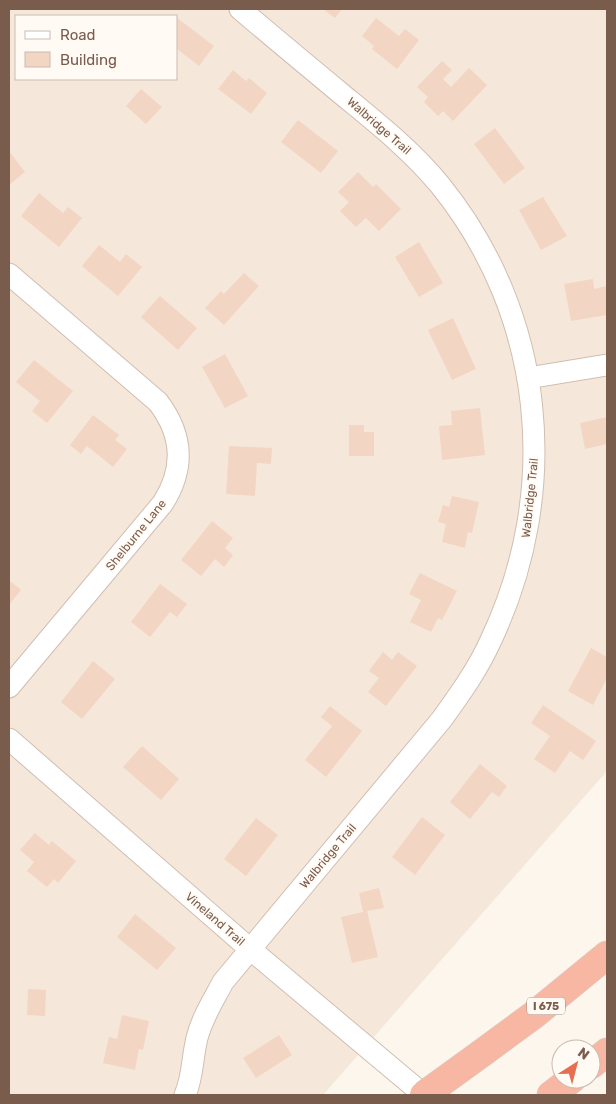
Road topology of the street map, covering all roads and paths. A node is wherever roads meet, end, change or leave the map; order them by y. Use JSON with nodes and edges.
{"nodes":[{"id":1,"x":240,"y":9,"type":"edge"},
{"id":2,"x":9,"y":274,"type":"edge"},
{"id":3,"x":607,"y":365,"type":"edge"},
{"id":4,"x":528,"y":378,"type":"junction"},
{"id":5,"x":9,"y":687,"type":"edge"},
{"id":6,"x":9,"y":739,"type":"edge"},
{"id":7,"x":250,"y":949,"type":"junction"},
{"id":8,"x":607,"y":955,"type":"edge"},
{"id":9,"x":185,"y":1095,"type":"edge"},
{"id":10,"x":424,"y":1095,"type":"edge"}],
"edges":[{"from":1,"to":4,"type":"street","name":"Walbridge Trail"},
{"from":2,"to":5,"type":"street","name":"Shelburne Lane"},
{"from":3,"to":4,"type":"street"},
{"from":4,"to":7,"type":"street","name":"Walbridge Trail"},
{"from":6,"to":7,"type":"street","name":"Vineland Trail"},
{"from":7,"to":9,"type":"street","name":"Walbridge Trail"},
{"from":7,"to":10,"type":"street","name":"Vineland Trail"},
{"from":8,"to":10,"type":"highway","number":"I 675","bridge":true}]}
